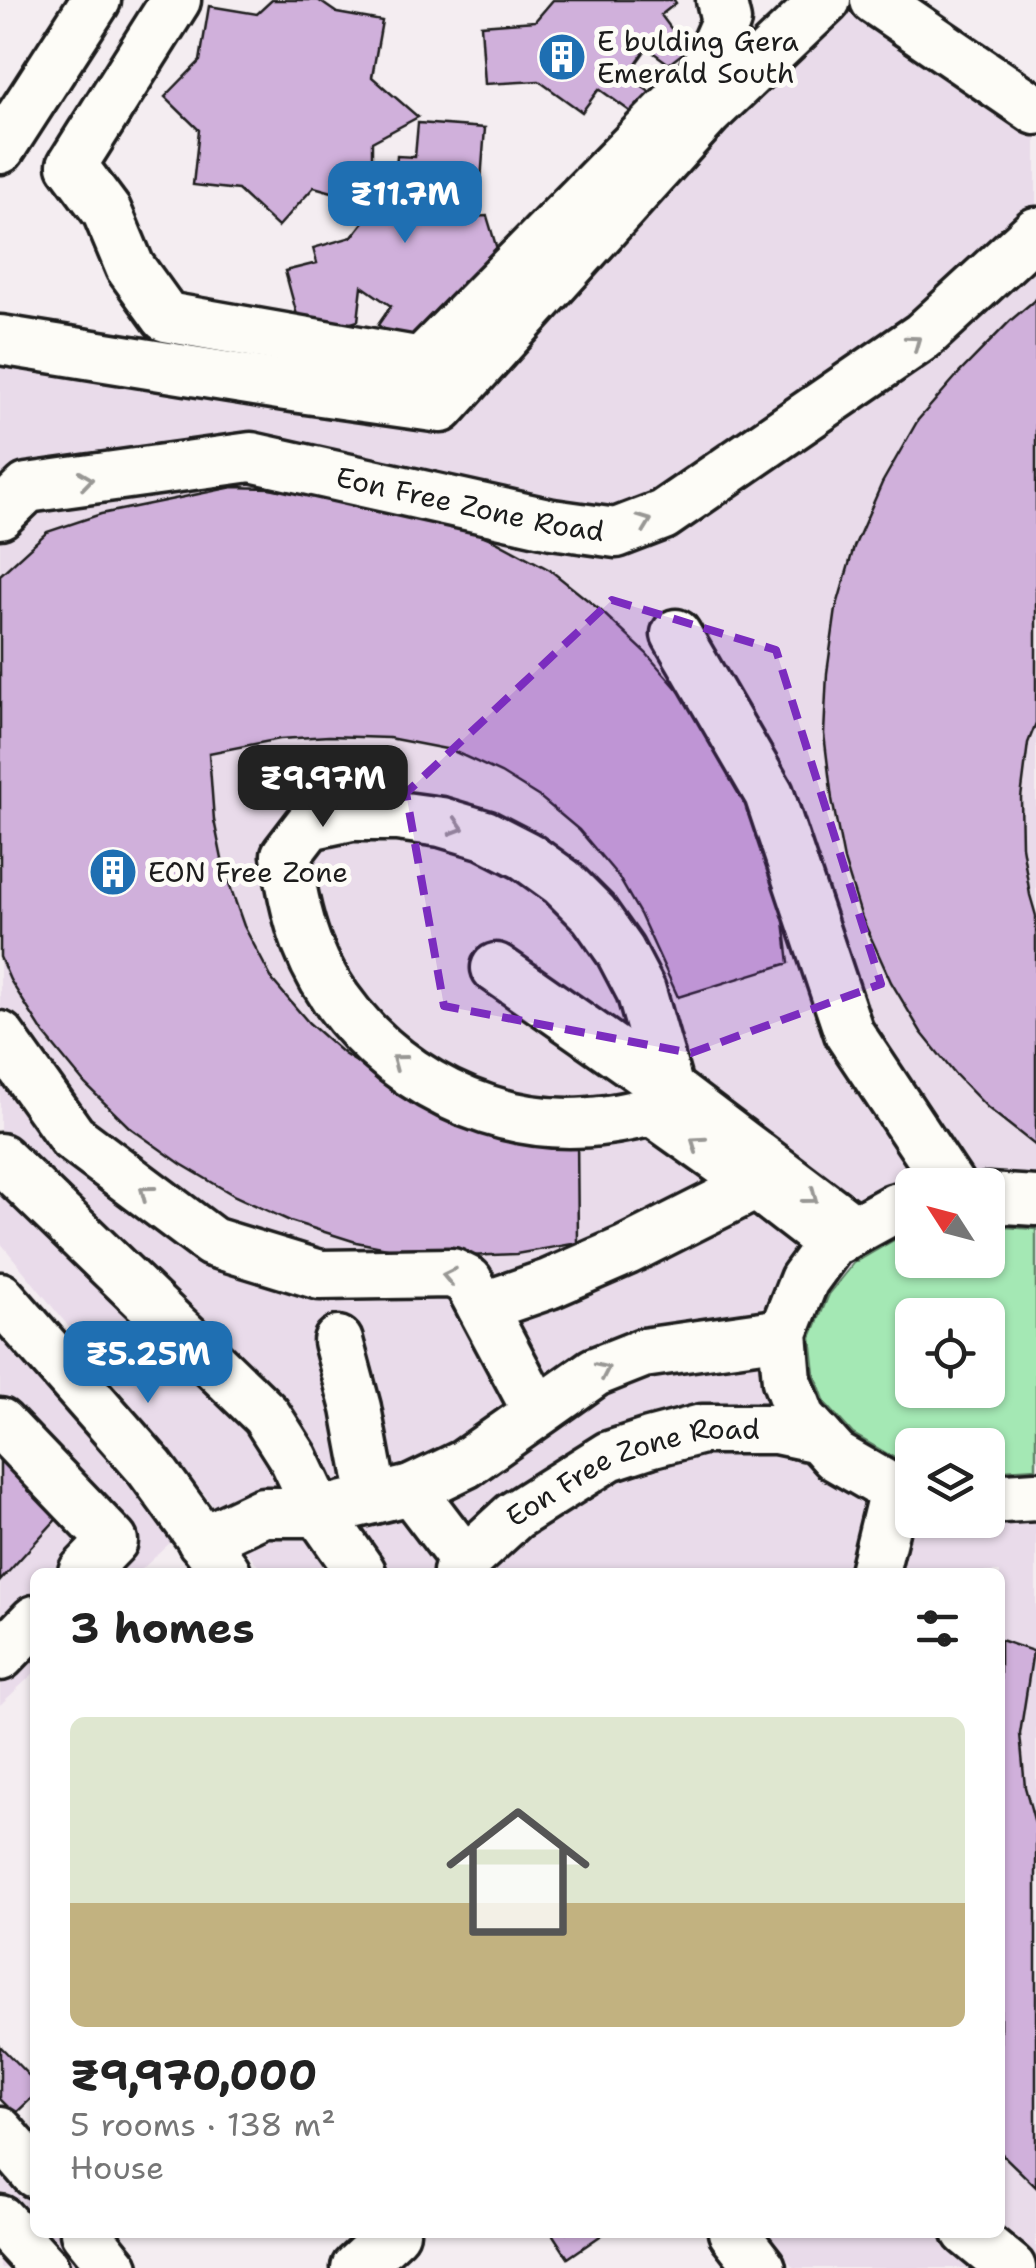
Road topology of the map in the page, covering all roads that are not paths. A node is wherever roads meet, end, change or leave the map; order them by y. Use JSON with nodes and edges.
{"nodes":[{"id":1,"x":96,"y":0,"type":"edge"},
{"id":2,"x":176,"y":0,"type":"edge"},
{"id":3,"x":722,"y":0,"type":"edge"},
{"id":4,"x":826,"y":0,"type":"edge"},
{"id":5,"x":875,"y":0,"type":"edge"},
{"id":6,"x":1036,"y":110,"type":"edge"},
{"id":7,"x":0,"y":149,"type":"edge"},
{"id":8,"x":1036,"y":232,"type":"edge"},
{"id":9,"x":0,"y":340,"type":"edge"},
{"id":10,"x":0,"y":514,"type":"edge"},
{"id":11,"x":676,"y":634,"type":"dead end"},
{"id":12,"x":490,"y":976,"type":"dead end"},
{"id":13,"x":0,"y":1036,"type":"edge"},
{"id":14,"x":660,"y":1100,"type":"junction"},
{"id":15,"x":0,"y":1158,"type":"edge"},
{"id":16,"x":939,"y":1168,"type":"edge"},
{"id":17,"x":756,"y":1185,"type":"junction"},
{"id":18,"x":1005,"y":1199,"type":"edge"},
{"id":19,"x":1036,"y":1201,"type":"edge"},
{"id":20,"x":895,"y":1208,"type":"edge"},
{"id":21,"x":843,"y":1237,"type":"junction"},
{"id":22,"x":0,"y":1298,"type":"edge"},
{"id":23,"x":482,"y":1307,"type":"junction"},
{"id":24,"x":783,"y":1333,"type":"junction"},
{"id":25,"x":338,"y":1341,"type":"dead end"},
{"id":26,"x":537,"y":1412,"type":"junction"},
{"id":27,"x":0,"y":1423,"type":"edge"},
{"id":28,"x":820,"y":1438,"type":"junction"},
{"id":29,"x":895,"y":1487,"type":"edge"},
{"id":30,"x":392,"y":1494,"type":"junction"},
{"id":31,"x":320,"y":1512,"type":"junction"},
{"id":32,"x":895,"y":1513,"type":"edge"},
{"id":33,"x":214,"y":1557,"type":"edge"},
{"id":34,"x":462,"y":1566,"type":"edge"},
{"id":35,"x":86,"y":1568,"type":"edge"},
{"id":36,"x":357,"y":1568,"type":"edge"},
{"id":37,"x":875,"y":1568,"type":"edge"},
{"id":38,"x":30,"y":1625,"type":"edge"},
{"id":39,"x":0,"y":1656,"type":"edge"},
{"id":40,"x":0,"y":2132,"type":"edge"},
{"id":41,"x":30,"y":2168,"type":"edge"},
{"id":42,"x":0,"y":2220,"type":"edge"},
{"id":43,"x":89,"y":2238,"type":"edge"},
{"id":44,"x":388,"y":2238,"type":"edge"},
{"id":45,"x":738,"y":2238,"type":"edge"},
{"id":46,"x":974,"y":2238,"type":"edge"},
{"id":47,"x":44,"y":2268,"type":"edge"},
{"id":48,"x":114,"y":2268,"type":"edge"},
{"id":49,"x":356,"y":2268,"type":"edge"},
{"id":50,"x":760,"y":2268,"type":"edge"},
{"id":51,"x":1011,"y":2268,"type":"edge"}],
"edges":[{"from":1,"to":7,"type":"street"},
{"from":2,"to":3,"type":"street"},
{"from":4,"to":9,"type":"street"},
{"from":5,"to":6,"type":"street"},
{"from":10,"to":8,"type":"street","name":"Eon Free Zone Road","one_way":true},
{"from":11,"to":16,"type":"street"},
{"from":12,"to":14,"type":"street"},
{"from":23,"to":13,"type":"street","one_way":true},
{"from":14,"to":14,"type":"street","one_way":true},
{"from":17,"to":14,"type":"street","one_way":true},
{"from":14,"to":21,"type":"street","one_way":true},
{"from":15,"to":31,"type":"street"},
{"from":17,"to":21,"type":"street"},
{"from":17,"to":23,"type":"street"},
{"from":18,"to":19,"type":"street"},
{"from":20,"to":21,"type":"street","name":"Eon Free Zone Road"},
{"from":21,"to":24,"type":"street","name":"Eon Free Zone Road"},
{"from":22,"to":33,"type":"street"},
{"from":23,"to":26,"type":"street"},
{"from":26,"to":24,"type":"street","one_way":true},
{"from":24,"to":28,"type":"street","name":"Eon Free Zone Road"},
{"from":25,"to":30,"type":"street","name":"Eon Free Zone Road"},
{"from":26,"to":30,"type":"street"},
{"from":27,"to":35,"type":"street"},
{"from":28,"to":29,"type":"street","name":"Eon Free Zone Road"},
{"from":28,"to":34,"type":"street","name":"Eon Free Zone Road"},
{"from":30,"to":31,"type":"street"},
{"from":30,"to":34,"type":"street","name":"Eon Free Zone Road"},
{"from":31,"to":33,"type":"street"},
{"from":31,"to":36,"type":"street"},
{"from":32,"to":37,"type":"street","name":"Eon Free Zone Road"},
{"from":38,"to":39,"type":"street"},
{"from":40,"to":41,"type":"street"},
{"from":42,"to":47,"type":"street"},
{"from":43,"to":48,"type":"street"},
{"from":44,"to":49,"type":"street"},
{"from":45,"to":50,"type":"street"},
{"from":46,"to":51,"type":"street"}]}
